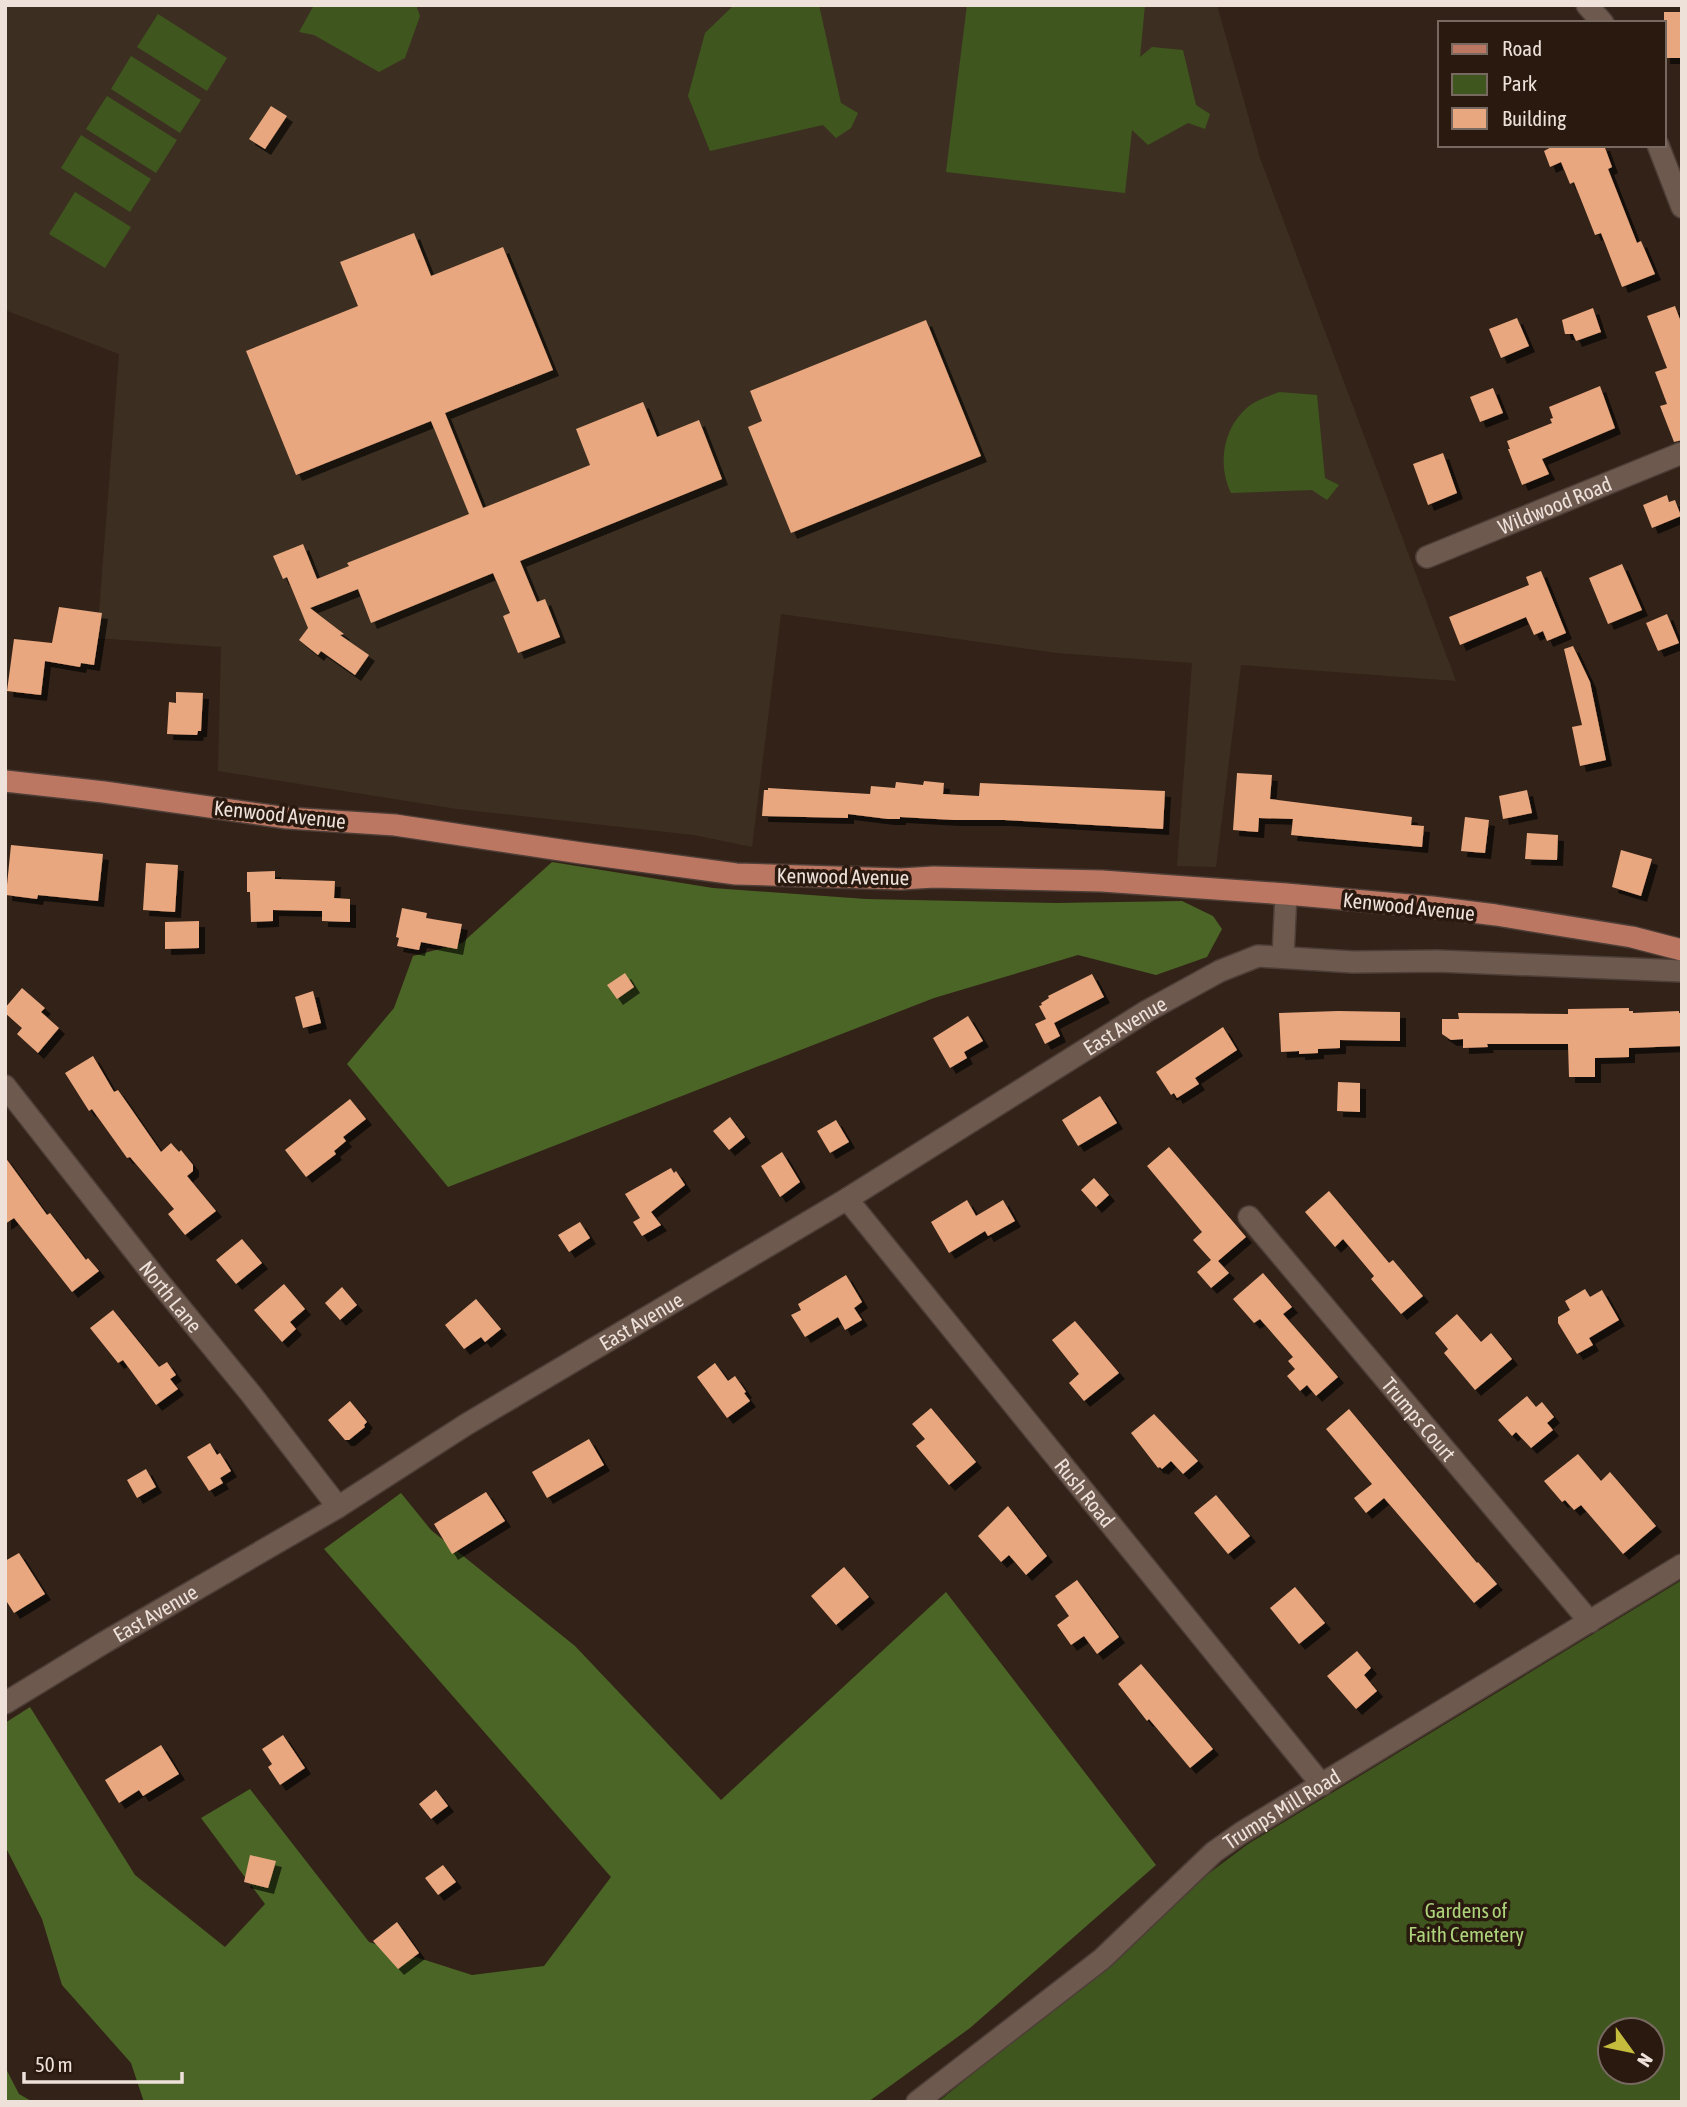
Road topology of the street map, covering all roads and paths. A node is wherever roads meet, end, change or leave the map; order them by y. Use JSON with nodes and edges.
{"nodes":[{"id":1,"x":1587,"y":5,"type":"edge"},
{"id":2,"x":1600,"y":21,"type":"edge"},
{"id":3,"x":1659,"y":147,"type":"edge"},
{"id":4,"x":1682,"y":207,"type":"edge"},
{"id":5,"x":1682,"y":453,"type":"edge"},
{"id":6,"x":1427,"y":557,"type":"dead end"},
{"id":7,"x":5,"y":781,"type":"edge"},
{"id":8,"x":1286,"y":894,"type":"junction"},
{"id":9,"x":1682,"y":950,"type":"edge"},
{"id":10,"x":1283,"y":956,"type":"junction"},
{"id":11,"x":1682,"y":971,"type":"edge"},
{"id":12,"x":5,"y":1086,"type":"edge"},
{"id":13,"x":847,"y":1199,"type":"junction"},
{"id":14,"x":1249,"y":1217,"type":"dead end"},
{"id":15,"x":338,"y":1507,"type":"junction"},
{"id":16,"x":1682,"y":1565,"type":"edge"},
{"id":17,"x":1590,"y":1622,"type":"junction"},
{"id":18,"x":5,"y":1703,"type":"edge"},
{"id":19,"x":1322,"y":1785,"type":"junction"},
{"id":20,"x":917,"y":2102,"type":"edge"}],
"edges":[{"from":1,"to":2,"type":"street"},
{"from":3,"to":4,"type":"street"},
{"from":5,"to":6,"type":"street","name":"Wildwood Road"},
{"from":7,"to":8,"type":"main road","name":"Kenwood Avenue"},
{"from":8,"to":9,"type":"main road","name":"Kenwood Avenue"},
{"from":8,"to":10,"type":"street"},
{"from":10,"to":11,"type":"street","name":"East Avenue"},
{"from":10,"to":13,"type":"street","name":"East Avenue"},
{"from":12,"to":15,"type":"street","name":"North Lane"},
{"from":13,"to":15,"type":"street","name":"East Avenue"},
{"from":13,"to":19,"type":"street","name":"Rush Road"},
{"from":14,"to":17,"type":"street","name":"Trumps Court"},
{"from":15,"to":18,"type":"street","name":"East Avenue"},
{"from":16,"to":17,"type":"street","name":"Trumps Mill Road"},
{"from":17,"to":19,"type":"street","name":"Trumps Mill Road"},
{"from":19,"to":20,"type":"street","name":"Trumps Mill Road"}]}
